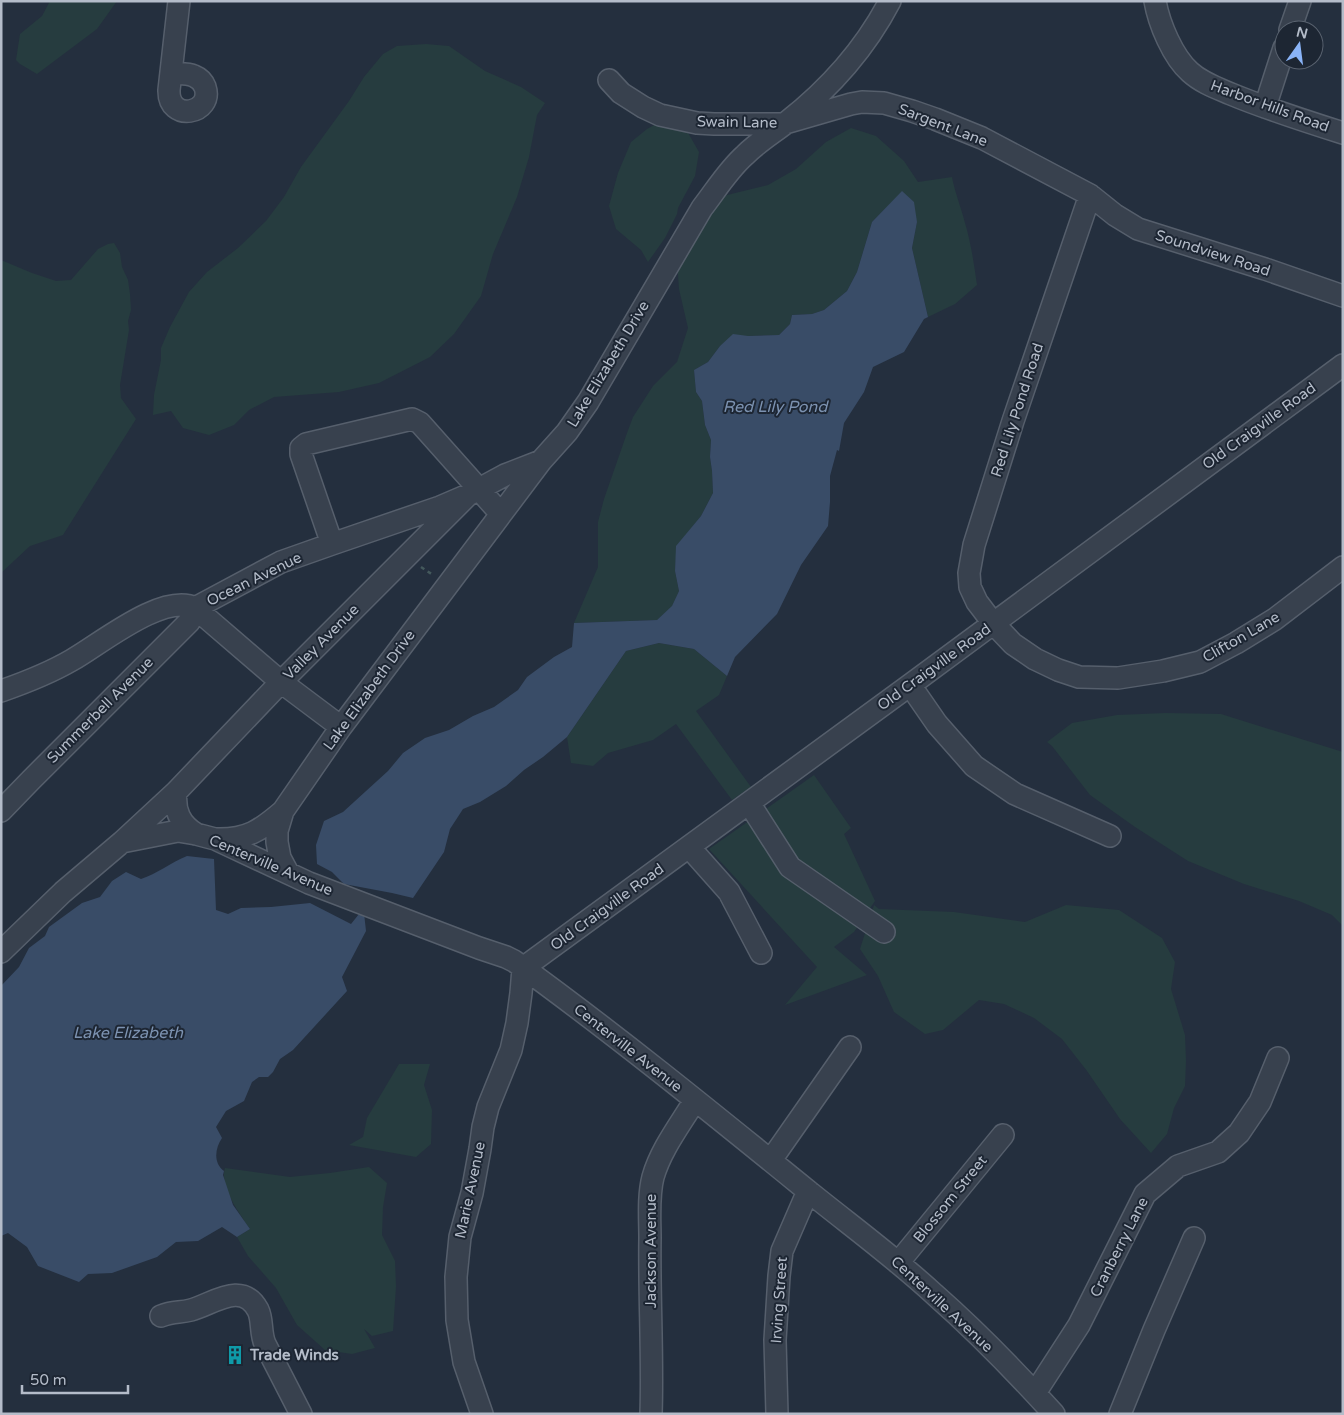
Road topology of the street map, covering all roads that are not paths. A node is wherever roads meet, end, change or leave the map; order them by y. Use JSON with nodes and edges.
{"nodes":[{"id":1,"x":179,"y":1,"type":"edge"},
{"id":2,"x":890,"y":1,"type":"edge"},
{"id":3,"x":1155,"y":1,"type":"edge"},
{"id":4,"x":1300,"y":1,"type":"edge"},
{"id":5,"x":1293,"y":20,"type":"edge"},
{"id":6,"x":1277,"y":70,"type":"edge"},
{"id":7,"x":171,"y":73,"type":"dead end"},
{"id":8,"x":609,"y":80,"type":"dead end"},
{"id":9,"x":1265,"y":107,"type":"junction"},
{"id":10,"x":787,"y":123,"type":"junction"},
{"id":11,"x":1343,"y":133,"type":"edge"},
{"id":12,"x":1090,"y":195,"type":"junction"},
{"id":13,"x":1343,"y":296,"type":"edge"},
{"id":14,"x":1343,"y":365,"type":"edge"},
{"id":15,"x":541,"y":461,"type":"junction"},
{"id":16,"x":473,"y":492,"type":"junction"},
{"id":17,"x":501,"y":514,"type":"junction"},
{"id":18,"x":332,"y":544,"type":"junction"},
{"id":19,"x":1343,"y":566,"type":"edge"},
{"id":20,"x":195,"y":608,"type":"junction"},
{"id":21,"x":993,"y":623,"type":"junction"},
{"id":22,"x":281,"y":682,"type":"junction"},
{"id":23,"x":910,"y":685,"type":"junction"},
{"id":24,"x":1,"y":691,"type":"edge"},
{"id":25,"x":341,"y":727,"type":"junction"},
{"id":26,"x":176,"y":792,"type":"junction"},
{"id":27,"x":749,"y":803,"type":"junction"},
{"id":28,"x":1,"y":811,"type":"edge"},
{"id":29,"x":283,"y":811,"type":"junction"},
{"id":30,"x":205,"y":836,"type":"junction"},
{"id":31,"x":1110,"y":836,"type":"dead end"},
{"id":32,"x":122,"y":842,"type":"junction"},
{"id":33,"x":689,"y":847,"type":"junction"},
{"id":34,"x":288,"y":874,"type":"junction"},
{"id":35,"x":884,"y":932,"type":"dead end"},
{"id":36,"x":1,"y":952,"type":"edge"},
{"id":37,"x":761,"y":953,"type":"dead end"},
{"id":38,"x":523,"y":968,"type":"junction"},
{"id":39,"x":850,"y":1047,"type":"dead end"},
{"id":40,"x":1278,"y":1058,"type":"dead end"},
{"id":41,"x":695,"y":1100,"type":"junction"},
{"id":42,"x":1003,"y":1135,"type":"dead end"},
{"id":43,"x":771,"y":1160,"type":"junction"},
{"id":44,"x":808,"y":1190,"type":"junction"},
{"id":45,"x":1194,"y":1238,"type":"dead end"},
{"id":46,"x":898,"y":1262,"type":"junction"},
{"id":47,"x":161,"y":1316,"type":"dead end"},
{"id":48,"x":1035,"y":1393,"type":"junction"},
{"id":49,"x":301,"y":1414,"type":"edge"},
{"id":50,"x":482,"y":1414,"type":"edge"},
{"id":51,"x":651,"y":1414,"type":"edge"},
{"id":52,"x":777,"y":1414,"type":"edge"},
{"id":53,"x":1054,"y":1414,"type":"edge"},
{"id":54,"x":1120,"y":1414,"type":"edge"}],
"edges":[{"from":1,"to":7,"type":"street"},
{"from":2,"to":10,"type":"street","name":"Lake Elizabeth Drive"},
{"from":3,"to":9,"type":"street","name":"Harbor Hills Road"},
{"from":4,"to":5,"type":"street"},
{"from":6,"to":9,"type":"street"},
{"from":8,"to":10,"type":"street","name":"Swain Lane"},
{"from":9,"to":11,"type":"street","name":"Harbor Hills Road"},
{"from":10,"to":12,"type":"street","name":"Sargent Lane"},
{"from":10,"to":15,"type":"street","name":"Lake Elizabeth Drive"},
{"from":12,"to":13,"type":"street","name":"Soundview Road"},
{"from":12,"to":21,"type":"street","name":"Red Lily Pond Road"},
{"from":14,"to":21,"type":"street","name":"Old Craigville Road"},
{"from":15,"to":16,"type":"street","name":"Ocean Avenue"},
{"from":15,"to":17,"type":"street","name":"Lake Elizabeth Drive"},
{"from":16,"to":17,"type":"street"},
{"from":16,"to":18,"type":"street","name":"Ocean Avenue"},
{"from":16,"to":18,"type":"street"},
{"from":16,"to":22,"type":"street","name":"Valley Avenue"},
{"from":17,"to":25,"type":"street","name":"Lake Elizabeth Drive"},
{"from":18,"to":20,"type":"street","name":"Ocean Avenue"},
{"from":19,"to":21,"type":"street","name":"Clifton Lane"},
{"from":20,"to":22,"type":"street"},
{"from":20,"to":24,"type":"street","name":"Ocean Avenue"},
{"from":20,"to":28,"type":"street","name":"Summerbell Avenue"},
{"from":21,"to":23,"type":"street","name":"Old Craigville Road"},
{"from":22,"to":25,"type":"street"},
{"from":22,"to":26,"type":"street","name":"Valley Avenue"},
{"from":23,"to":27,"type":"street","name":"Old Craigville Road"},
{"from":23,"to":31,"type":"street"},
{"from":25,"to":29,"type":"street","name":"Lake Elizabeth Drive"},
{"from":26,"to":30,"type":"street"},
{"from":26,"to":32,"type":"street","name":"Valley Avenue"},
{"from":27,"to":33,"type":"street","name":"Old Craigville Road"},
{"from":27,"to":35,"type":"street"},
{"from":29,"to":30,"type":"street","name":"Lake Elizabeth Drive"},
{"from":29,"to":34,"type":"street","name":"Lake Elizabeth Drive"},
{"from":30,"to":32,"type":"street","name":"Centerville Avenue"},
{"from":30,"to":34,"type":"street","name":"Centerville Avenue"},
{"from":32,"to":36,"type":"street"},
{"from":33,"to":37,"type":"street"},
{"from":33,"to":38,"type":"street","name":"Old Craigville Road"},
{"from":34,"to":38,"type":"street","name":"Centerville Avenue"},
{"from":38,"to":41,"type":"street","name":"Centerville Avenue"},
{"from":38,"to":50,"type":"street","name":"Marie Avenue"},
{"from":39,"to":43,"type":"street"},
{"from":40,"to":48,"type":"street","name":"Cranberry Lane"},
{"from":41,"to":43,"type":"street","name":"Centerville Avenue"},
{"from":41,"to":51,"type":"street","name":"Jackson Avenue"},
{"from":42,"to":46,"type":"street","name":"Blossom Street"},
{"from":43,"to":44,"type":"street","name":"Centerville Avenue"},
{"from":44,"to":46,"type":"street","name":"Centerville Avenue"},
{"from":44,"to":52,"type":"street","name":"Irving Street"},
{"from":45,"to":54,"type":"street"},
{"from":46,"to":48,"type":"street","name":"Centerville Avenue"},
{"from":47,"to":49,"type":"street"},
{"from":48,"to":53,"type":"street","name":"Centerville Avenue"}]}
